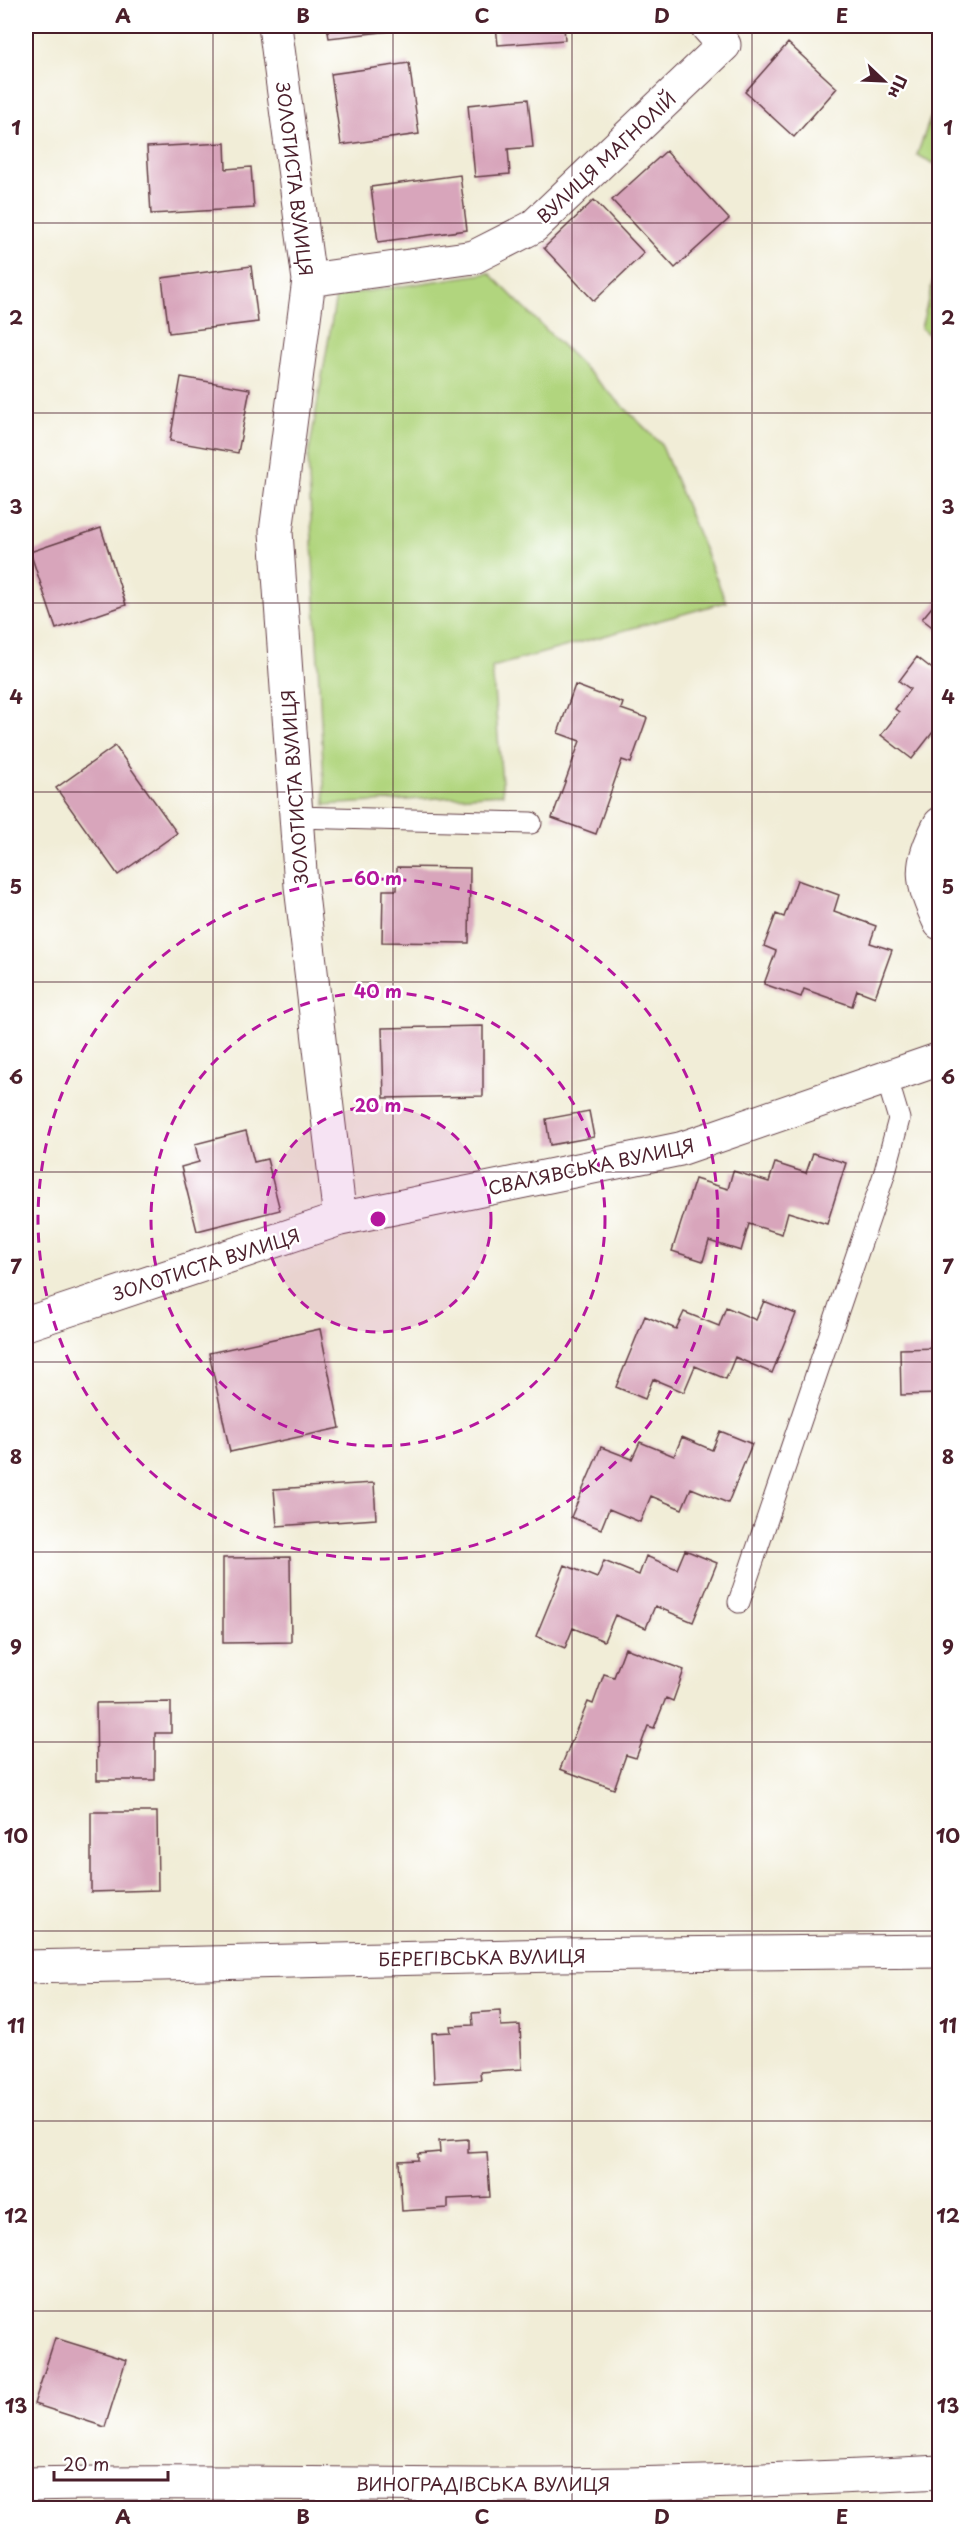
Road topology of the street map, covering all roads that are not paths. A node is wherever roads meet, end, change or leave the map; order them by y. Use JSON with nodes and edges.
{"nodes":[{"id":1,"x":275,"y":26,"type":"edge"},
{"id":2,"x":707,"y":26,"type":"edge"},
{"id":3,"x":309,"y":280,"type":"junction"},
{"id":4,"x":296,"y":817,"type":"junction"},
{"id":5,"x":531,"y":823,"type":"dead end"},
{"id":6,"x":939,"y":824,"type":"edge"},
{"id":7,"x":939,"y":923,"type":"edge"},
{"id":8,"x":939,"y":1059,"type":"edge"},
{"id":9,"x":887,"y":1079,"type":"junction"},
{"id":10,"x":340,"y":1219,"type":"junction"},
{"id":11,"x":26,"y":1324,"type":"edge"},
{"id":12,"x":739,"y":1602,"type":"dead end"},
{"id":13,"x":939,"y":1951,"type":"edge"},
{"id":14,"x":26,"y":1966,"type":"edge"},
{"id":15,"x":939,"y":2472,"type":"edge"},
{"id":16,"x":26,"y":2484,"type":"edge"}],
"edges":[{"from":1,"to":3,"type":"street","name":"ЗОЛОТИСТА ВУЛИЦЯ"},
{"from":2,"to":3,"type":"street","name":"ВУЛИЦЯ МАГНОЛІЙ"},
{"from":3,"to":4,"type":"street","name":"ЗОЛОТИСТА ВУЛИЦЯ"},
{"from":4,"to":5,"type":"lane"},
{"from":4,"to":10,"type":"street","name":"ЗОЛОТИСТА ВУЛИЦЯ"},
{"from":6,"to":7,"type":"street"},
{"from":8,"to":9,"type":"street","name":"СВАЛЯВСЬКА ВУЛИЦЯ"},
{"from":9,"to":10,"type":"street","name":"СВАЛЯВСЬКА ВУЛИЦЯ"},
{"from":9,"to":12,"type":"lane"},
{"from":10,"to":11,"type":"street","name":"ЗОЛОТИСТА ВУЛИЦЯ"},
{"from":13,"to":14,"type":"street","name":"БЕРЕГІВСЬКА ВУЛИЦЯ"},
{"from":15,"to":16,"type":"street","name":"ВИНОГРАДІВСЬКА ВУЛИЦЯ"}]}
